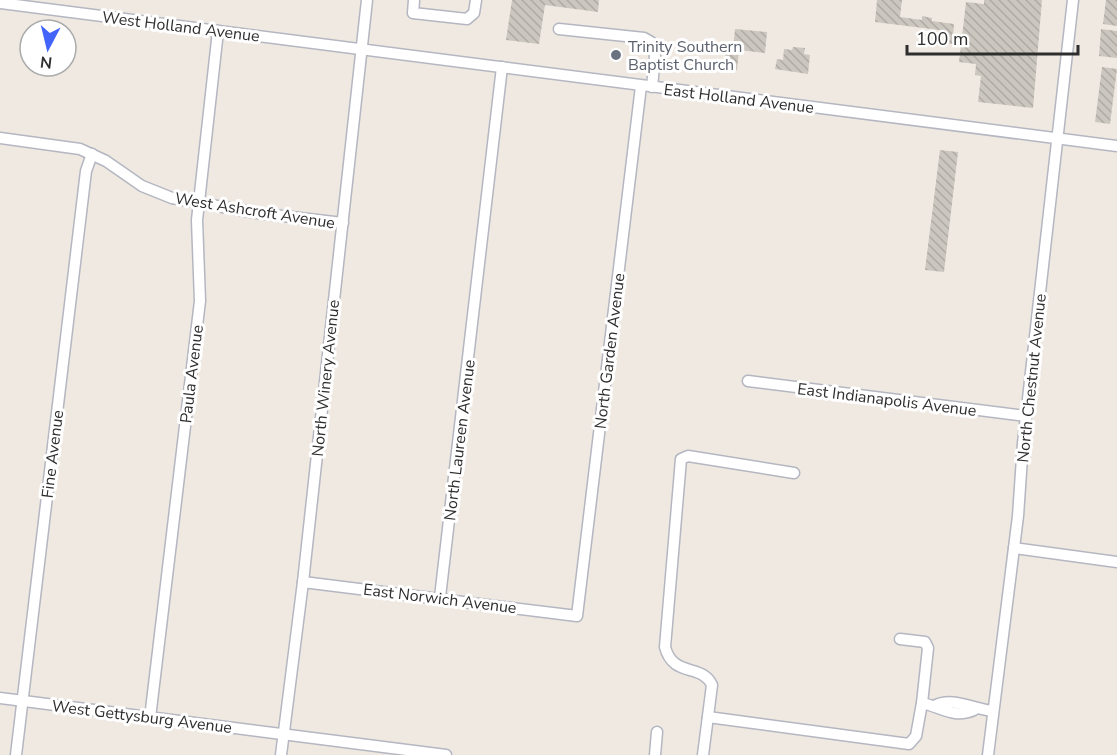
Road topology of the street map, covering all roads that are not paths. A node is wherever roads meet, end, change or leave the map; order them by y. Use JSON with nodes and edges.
{"nodes":[{"id":1,"x":367,"y":0,"type":"edge"},
{"id":2,"x":414,"y":0,"type":"edge"},
{"id":3,"x":476,"y":0,"type":"edge"},
{"id":4,"x":1073,"y":0,"type":"edge"},
{"id":5,"x":0,"y":3,"type":"edge"},
{"id":6,"x":559,"y":29,"type":"dead end"},
{"id":7,"x":218,"y":31,"type":"junction"},
{"id":8,"x":362,"y":49,"type":"junction"},
{"id":9,"x":502,"y":68,"type":"junction"},
{"id":10,"x":647,"y":86,"type":"junction"},
{"id":11,"x":0,"y":138,"type":"edge"},
{"id":12,"x":1058,"y":139,"type":"junction"},
{"id":13,"x":1117,"y":146,"type":"edge"},
{"id":14,"x":92,"y":154,"type":"junction"},
{"id":15,"x":198,"y":202,"type":"junction"},
{"id":16,"x":343,"y":223,"type":"junction"},
{"id":17,"x":748,"y":381,"type":"dead end"},
{"id":18,"x":1026,"y":416,"type":"junction"},
{"id":19,"x":794,"y":473,"type":"dead end"},
{"id":20,"x":1014,"y":548,"type":"junction"},
{"id":21,"x":1117,"y":562,"type":"edge"},
{"id":22,"x":303,"y":582,"type":"junction"},
{"id":23,"x":440,"y":597,"type":"junction"},
{"id":24,"x":577,"y":616,"type":"joint"},
{"id":25,"x":900,"y":639,"type":"dead end"},
{"id":26,"x":0,"y":698,"type":"edge"},
{"id":27,"x":22,"y":701,"type":"junction"},
{"id":28,"x":921,"y":704,"type":"junction"},
{"id":29,"x":993,"y":711,"type":"junction"},
{"id":30,"x":708,"y":717,"type":"junction"},
{"id":31,"x":150,"y":718,"type":"junction"},
{"id":32,"x":657,"y":732,"type":"dead end"},
{"id":33,"x":284,"y":734,"type":"junction"},
{"id":34,"x":428,"y":754,"type":"edge"},
{"id":35,"x":16,"y":755,"type":"edge"},
{"id":36,"x":281,"y":755,"type":"edge"},
{"id":37,"x":446,"y":755,"type":"edge"},
{"id":38,"x":655,"y":755,"type":"edge"},
{"id":39,"x":703,"y":755,"type":"edge"},
{"id":40,"x":988,"y":755,"type":"edge"}],
"edges":[{"from":1,"to":8,"type":"street","name":"North Winery Avenue"},
{"from":2,"to":3,"type":"street"},
{"from":4,"to":12,"type":"street","name":"North Chestnut Avenue"},
{"from":5,"to":7,"type":"street","name":"West Holland Avenue"},
{"from":6,"to":10,"type":"street","name":"North Garden Avenue"},
{"from":7,"to":8,"type":"street","name":"West Holland Avenue"},
{"from":7,"to":15,"type":"street","name":"Paula Avenue"},
{"from":8,"to":9,"type":"street","name":"East Holland Avenue"},
{"from":8,"to":16,"type":"street","name":"North Winery Avenue"},
{"from":9,"to":10,"type":"street","name":"East Holland Avenue"},
{"from":9,"to":23,"type":"street","name":"North Laureen Avenue"},
{"from":10,"to":12,"type":"street","name":"East Holland Avenue"},
{"from":10,"to":24,"type":"street","name":"North Garden Avenue"},
{"from":11,"to":14,"type":"street","name":"West Ashcroft Avenue"},
{"from":12,"to":13,"type":"street","name":"East Holland Avenue"},
{"from":12,"to":18,"type":"street","name":"North Chestnut Avenue"},
{"from":14,"to":15,"type":"street","name":"West Ashcroft Avenue"},
{"from":14,"to":27,"type":"street","name":"Fine Avenue"},
{"from":15,"to":16,"type":"street","name":"West Ashcroft Avenue"},
{"from":15,"to":31,"type":"street","name":"Paula Avenue"},
{"from":16,"to":22,"type":"street","name":"North Winery Avenue"},
{"from":17,"to":18,"type":"street","name":"East Indianapolis Avenue"},
{"from":18,"to":20,"type":"street","name":"North Chestnut Avenue"},
{"from":19,"to":30,"type":"street"},
{"from":20,"to":21,"type":"street"},
{"from":20,"to":29,"type":"street","name":"North Chestnut Avenue"},
{"from":22,"to":23,"type":"street","name":"East Norwich Avenue"},
{"from":22,"to":33,"type":"street","name":"North Winery Avenue"},
{"from":23,"to":24,"type":"street","name":"East Norwich Avenue"},
{"from":25,"to":28,"type":"street"},
{"from":26,"to":27,"type":"street","name":"West Gettysburg Avenue"},
{"from":27,"to":31,"type":"street","name":"West Gettysburg Avenue"},
{"from":27,"to":35,"type":"street","name":"Fine Avenue"},
{"from":28,"to":29,"type":"street"},
{"from":28,"to":30,"type":"street"},
{"from":29,"to":40,"type":"street","name":"North Chestnut Avenue"},
{"from":30,"to":39,"type":"street"},
{"from":31,"to":33,"type":"street","name":"West Gettysburg Avenue"},
{"from":32,"to":38,"type":"street"},
{"from":33,"to":34,"type":"street","name":"West Gettysburg Avenue"},
{"from":33,"to":36,"type":"street","name":"North Winery Avenue"},
{"from":34,"to":37,"type":"street","name":"West Gettysburg Avenue"}]}
